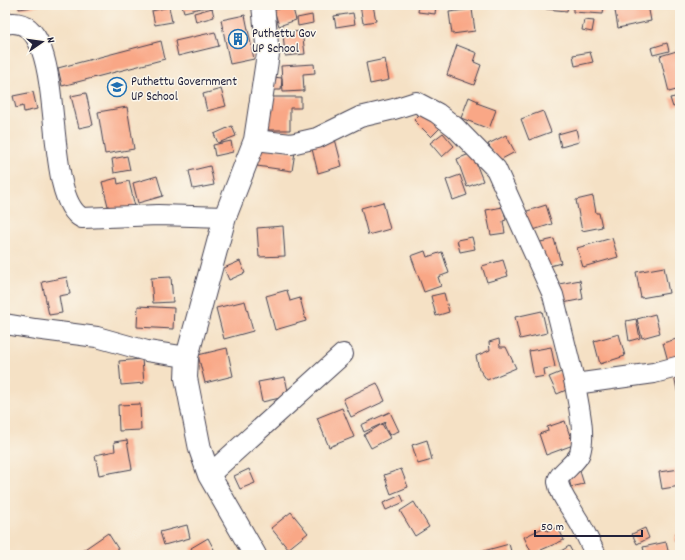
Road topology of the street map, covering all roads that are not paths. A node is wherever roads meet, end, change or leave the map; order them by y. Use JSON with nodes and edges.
{"nodes":[{"id":1,"x":264,"y":5,"type":"edge"},
{"id":2,"x":5,"y":24,"type":"edge"},
{"id":3,"x":255,"y":140,"type":"junction"},
{"id":4,"x":225,"y":217,"type":"junction"},
{"id":5,"x":5,"y":324,"type":"edge"},
{"id":6,"x":343,"y":354,"type":"dead end"},
{"id":7,"x":187,"y":357,"type":"junction"},
{"id":8,"x":680,"y":366,"type":"edge"},
{"id":9,"x":575,"y":384,"type":"junction"},
{"id":10,"x":209,"y":475,"type":"junction"},
{"id":11,"x":255,"y":555,"type":"edge"},
{"id":12,"x":596,"y":555,"type":"edge"}],
"edges":[{"from":1,"to":3,"type":"main road"},
{"from":2,"to":4,"type":"street"},
{"from":3,"to":4,"type":"main road"},
{"from":3,"to":9,"type":"street"},
{"from":4,"to":7,"type":"main road"},
{"from":5,"to":7,"type":"street"},
{"from":6,"to":10,"type":"street"},
{"from":7,"to":10,"type":"main road"},
{"from":8,"to":9,"type":"street"},
{"from":9,"to":12,"type":"street"},
{"from":10,"to":11,"type":"main road"}]}
